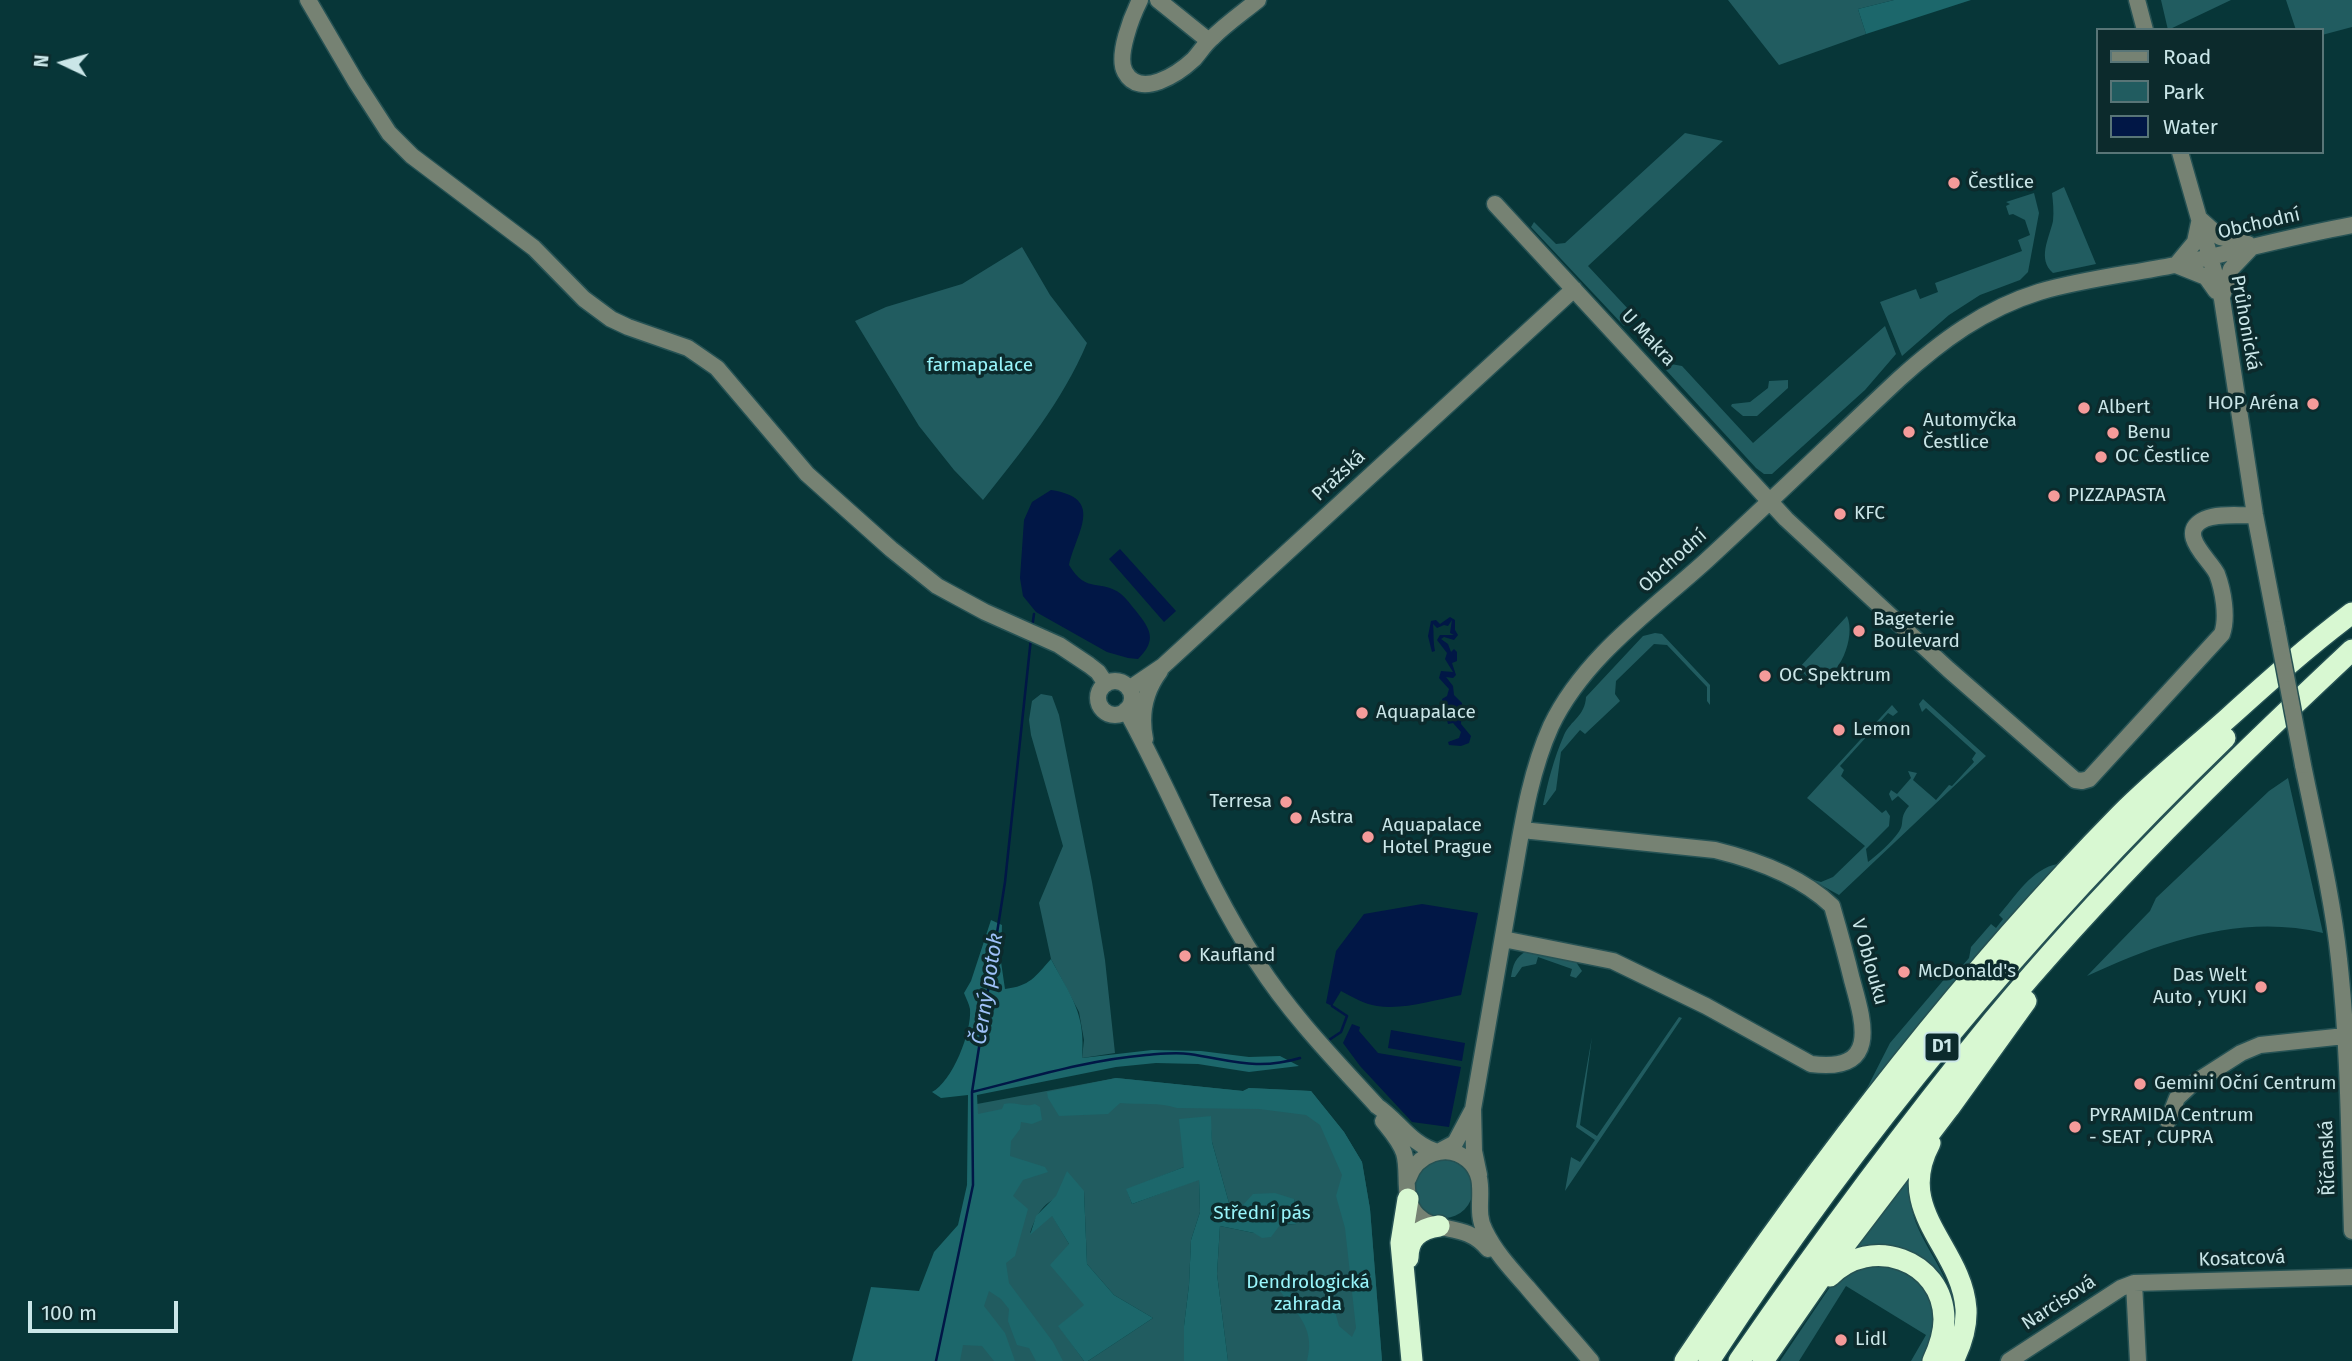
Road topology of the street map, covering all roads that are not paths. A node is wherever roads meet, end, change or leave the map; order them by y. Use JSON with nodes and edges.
{"nodes":[{"id":1,"x":308,"y":0,"type":"edge"},
{"id":2,"x":1140,"y":0,"type":"edge"},
{"id":3,"x":1158,"y":0,"type":"edge"},
{"id":4,"x":1258,"y":0,"type":"edge"},
{"id":5,"x":2137,"y":0,"type":"edge"},
{"id":6,"x":2144,"y":28,"type":"edge"},
{"id":7,"x":1209,"y":41,"type":"junction"},
{"id":8,"x":2181,"y":154,"type":"edge"},
{"id":9,"x":1495,"y":204,"type":"dead end"},
{"id":10,"x":2199,"y":218,"type":"junction"},
{"id":11,"x":2352,"y":225,"type":"edge"},
{"id":12,"x":2254,"y":246,"type":"junction"},
{"id":13,"x":2210,"y":256,"type":"junction"},
{"id":14,"x":2176,"y":265,"type":"junction"},
{"id":15,"x":1574,"y":289,"type":"junction"},
{"id":16,"x":2221,"y":299,"type":"junction"},
{"id":17,"x":1770,"y":501,"type":"junction"},
{"id":18,"x":2255,"y":515,"type":"junction"},
{"id":19,"x":2352,"y":615,"type":"edge"},
{"id":20,"x":2352,"y":650,"type":"edge"},
{"id":21,"x":1163,"y":666,"type":"junction"},
{"id":22,"x":1106,"y":684,"type":"junction"},
{"id":23,"x":1129,"y":689,"type":"junction"},
{"id":24,"x":1126,"y":710,"type":"junction"},
{"id":25,"x":1149,"y":751,"type":"junction"},
{"id":26,"x":2303,"y":765,"type":"joint"},
{"id":27,"x":1522,"y":830,"type":"junction"},
{"id":28,"x":2073,"y":930,"type":"junction"},
{"id":29,"x":1503,"y":939,"type":"junction"},
{"id":30,"x":2347,"y":1033,"type":"edge"},
{"id":31,"x":1377,"y":1106,"type":"junction"},
{"id":32,"x":1949,"y":1108,"type":"junction"},
{"id":33,"x":1473,"y":1109,"type":"junction"},
{"id":34,"x":2168,"y":1121,"type":"dead end"},
{"id":35,"x":1439,"y":1152,"type":"junction"},
{"id":36,"x":1479,"y":1175,"type":"junction"},
{"id":37,"x":1408,"y":1189,"type":"junction"},
{"id":38,"x":1480,"y":1197,"type":"junction"},
{"id":39,"x":1442,"y":1226,"type":"junction"},
{"id":40,"x":2352,"y":1231,"type":"edge"},
{"id":41,"x":1506,"y":1263,"type":"junction"},
{"id":42,"x":2352,"y":1277,"type":"edge"},
{"id":43,"x":2134,"y":1283,"type":"junction"},
{"id":44,"x":1408,"y":1306,"type":"junction"},
{"id":45,"x":1800,"y":1308,"type":"junction"},
{"id":46,"x":1412,"y":1361,"type":"edge"},
{"id":47,"x":1591,"y":1361,"type":"edge"},
{"id":48,"x":1685,"y":1361,"type":"edge"},
{"id":49,"x":1709,"y":1361,"type":"edge"},
{"id":50,"x":1739,"y":1361,"type":"edge"},
{"id":51,"x":1763,"y":1361,"type":"edge"},
{"id":52,"x":1933,"y":1361,"type":"edge"},
{"id":53,"x":1953,"y":1361,"type":"edge"},
{"id":54,"x":2009,"y":1361,"type":"edge"},
{"id":55,"x":2138,"y":1361,"type":"edge"}],
"edges":[{"from":1,"to":22,"type":"street"},
{"from":2,"to":7,"type":"street"},
{"from":3,"to":7,"type":"street"},
{"from":4,"to":7,"type":"street"},
{"from":5,"to":6,"type":"street"},
{"from":8,"to":10,"type":"street","name":"Průhonická"},
{"from":9,"to":15,"type":"street","name":"U Makra"},
{"from":10,"to":12,"type":"street"},
{"from":10,"to":13,"type":"street","name":"Průhonická"},
{"from":10,"to":14,"type":"street","name":"Obchodní"},
{"from":11,"to":12,"type":"street","name":"Obchodní"},
{"from":12,"to":13,"type":"street","name":"Obchodní"},
{"from":12,"to":16,"type":"street"},
{"from":13,"to":14,"type":"street","name":"Obchodní"},
{"from":13,"to":16,"type":"street","name":"Průhonická"},
{"from":14,"to":16,"type":"street"},
{"from":14,"to":17,"type":"street","name":"Obchodní"},
{"from":15,"to":17,"type":"street","name":"U Makra"},
{"from":15,"to":21,"type":"street","name":"Pražská"},
{"from":16,"to":18,"type":"street","name":"Průhonická"},
{"from":17,"to":18,"type":"street","name":"U Makra"},
{"from":17,"to":27,"type":"street","name":"Obchodní"},
{"from":18,"to":26,"type":"street","name":"Průhonická","bridge":true},
{"from":19,"to":48,"type":"highway"},
{"from":19,"to":49,"type":"highway","number":"D1"},
{"from":20,"to":28,"type":"highway","number":"D1"},
{"from":21,"to":23,"type":"street","name":"Pražská"},
{"from":21,"to":25,"type":"street"},
{"from":22,"to":23,"type":"street"},
{"from":22,"to":24,"type":"street"},
{"from":23,"to":24,"type":"street"},
{"from":24,"to":25,"type":"street"},
{"from":25,"to":31,"type":"street"},
{"from":26,"to":30,"type":"street","name":"Říčanská"},
{"from":27,"to":29,"type":"street","name":"Obchodní"},
{"from":27,"to":29,"type":"street","name":"V Oblouku"},
{"from":28,"to":32,"type":"highway"},
{"from":28,"to":50,"type":"highway","number":"D1"},
{"from":29,"to":33,"type":"street","name":"Obchodní"},
{"from":30,"to":34,"type":"street"},
{"from":30,"to":40,"type":"street","name":"Říčanská"},
{"from":31,"to":35,"type":"street"},
{"from":31,"to":37,"type":"street"},
{"from":32,"to":45,"type":"highway"},
{"from":32,"to":53,"type":"highway"},
{"from":33,"to":35,"type":"street","name":"Obchodní"},
{"from":33,"to":36,"type":"street","name":"Obchodní"},
{"from":35,"to":36,"type":"street"},
{"from":35,"to":37,"type":"street"},
{"from":36,"to":38,"type":"street"},
{"from":37,"to":39,"type":"street"},
{"from":37,"to":44,"type":"highway"},
{"from":38,"to":39,"type":"street"},
{"from":38,"to":41,"type":"street"},
{"from":39,"to":41,"type":"street"},
{"from":39,"to":44,"type":"highway"},
{"from":41,"to":47,"type":"street"},
{"from":42,"to":43,"type":"street","name":"Kosatcová"},
{"from":43,"to":54,"type":"street","name":"Narcisová"},
{"from":43,"to":55,"type":"street"},
{"from":44,"to":46,"type":"highway"},
{"from":45,"to":51,"type":"highway"},
{"from":45,"to":52,"type":"highway"}]}
